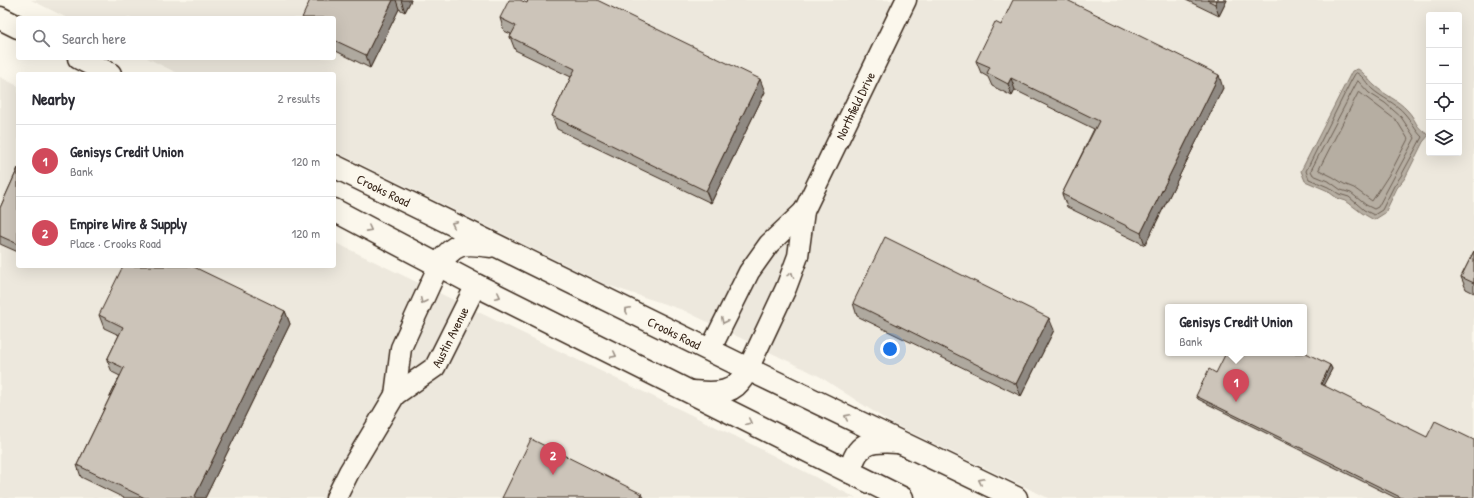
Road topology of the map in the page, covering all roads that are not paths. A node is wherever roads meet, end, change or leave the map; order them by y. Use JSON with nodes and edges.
{"nodes":[{"id":1,"x":906,"y":0,"type":"edge"},
{"id":2,"x":0,"y":18,"type":"edge"},
{"id":3,"x":16,"y":26,"type":"edge"},
{"id":4,"x":83,"y":60,"type":"edge"},
{"id":5,"x":106,"y":72,"type":"edge"},
{"id":6,"x":336,"y":167,"type":"edge"},
{"id":7,"x":336,"y":211,"type":"edge"},
{"id":8,"x":804,"y":211,"type":"junction"},
{"id":9,"x":501,"y":248,"type":"junction"},
{"id":10,"x":439,"y":265,"type":"junction"},
{"id":11,"x":476,"y":285,"type":"junction"},
{"id":12,"x":710,"y":350,"type":"junction"},
{"id":13,"x":748,"y":369,"type":"junction"},
{"id":14,"x":687,"y":391,"type":"junction"},
{"id":15,"x":395,"y":395,"type":"junction"},
{"id":16,"x":900,"y":442,"type":"junction"},
{"id":17,"x":850,"y":472,"type":"junction"},
{"id":18,"x":336,"y":498,"type":"edge"},
{"id":19,"x":902,"y":498,"type":"edge"},
{"id":20,"x":1016,"y":498,"type":"edge"}],
"edges":[{"from":1,"to":8,"type":"street","name":"Northfield Drive"},
{"from":2,"to":3,"type":"main road"},
{"from":4,"to":5,"type":"main road"},
{"from":9,"to":6,"type":"main road","name":"Crooks Road","one_way":true},
{"from":7,"to":10,"type":"main road","one_way":true},
{"from":8,"to":12,"type":"street","name":"Northfield Drive","one_way":true},
{"from":13,"to":8,"type":"street","name":"Northfield Drive","one_way":true},
{"from":9,"to":10,"type":"main road"},
{"from":12,"to":9,"type":"main road","name":"Crooks Road","one_way":true},
{"from":10,"to":11,"type":"main road"},
{"from":10,"to":15,"type":"street","name":"Austin Avenue","one_way":true},
{"from":11,"to":14,"type":"main road","one_way":true},
{"from":11,"to":15,"type":"street","name":"Austin Avenue"},
{"from":12,"to":13,"type":"main road","name":"Crooks Road"},
{"from":13,"to":14,"type":"main road"},
{"from":16,"to":13,"type":"main road","name":"Crooks Road","one_way":true},
{"from":14,"to":17,"type":"main road","one_way":true},
{"from":15,"to":18,"type":"street","name":"Austin Avenue"},
{"from":16,"to":17,"type":"main road"},
{"from":20,"to":16,"type":"main road","name":"Crooks Road","one_way":true},
{"from":17,"to":19,"type":"main road"}]}
